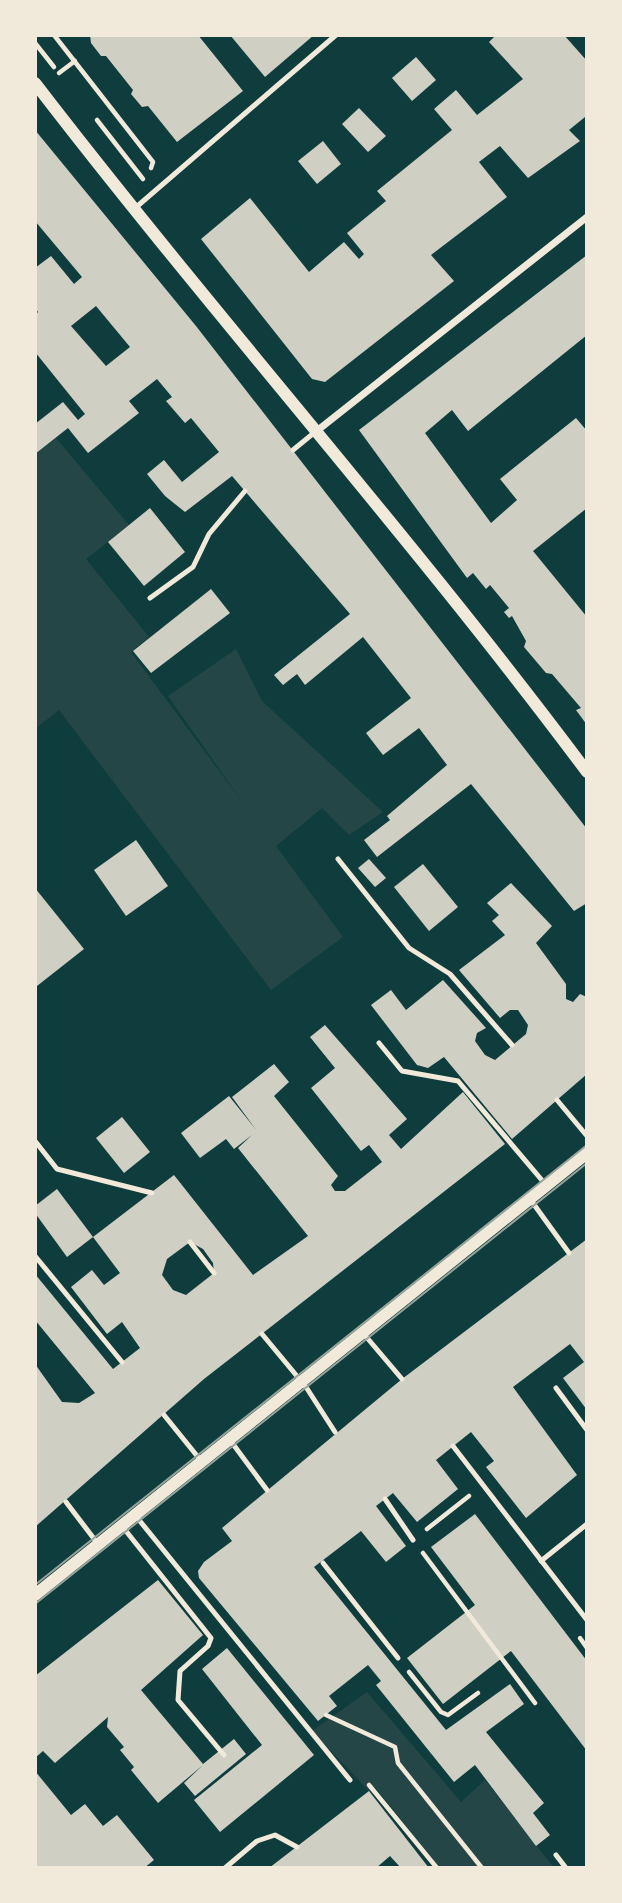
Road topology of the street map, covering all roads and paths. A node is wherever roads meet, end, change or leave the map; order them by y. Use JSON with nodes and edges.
{"nodes":[{"id":1,"x":54,"y":35,"type":"edge"},
{"id":2,"x":336,"y":35,"type":"edge"},
{"id":3,"x":75,"y":61,"type":"junction"},
{"id":4,"x":59,"y":73,"type":"dead end"},
{"id":5,"x":35,"y":83,"type":"edge"},
{"id":6,"x":143,"y":179,"type":"dead end"},
{"id":7,"x":132,"y":210,"type":"junction"},
{"id":8,"x":587,"y":217,"type":"edge"},
{"id":9,"x":318,"y":430,"type":"junction"},
{"id":10,"x":293,"y":450,"type":"dead end"},
{"id":11,"x":245,"y":491,"type":"dead end"},
{"id":12,"x":150,"y":598,"type":"dead end"},
{"id":13,"x":587,"y":772,"type":"edge"},
{"id":14,"x":338,"y":859,"type":"dead end"},
{"id":15,"x":379,"y":1044,"type":"dead end"},
{"id":16,"x":512,"y":1045,"type":"dead end"},
{"id":17,"x":557,"y":1100,"type":"dead end"},
{"id":18,"x":587,"y":1136,"type":"edge"},
{"id":19,"x":35,"y":1141,"type":"edge"},
{"id":20,"x":587,"y":1153,"type":"edge"},
{"id":21,"x":546,"y":1185,"type":"junction"},
{"id":22,"x":152,"y":1193,"type":"dead end"},
{"id":23,"x":530,"y":1199,"type":"junction"},
{"id":24,"x":190,"y":1242,"type":"dead end"},
{"id":25,"x":569,"y":1253,"type":"dead end"},
{"id":26,"x":35,"y":1256,"type":"edge"},
{"id":27,"x":214,"y":1273,"type":"dead end"},
{"id":28,"x":363,"y":1333,"type":"junction"},
{"id":29,"x":262,"y":1334,"type":"dead end"},
{"id":30,"x":122,"y":1362,"type":"dead end"},
{"id":31,"x":402,"y":1379,"type":"dead end"},
{"id":32,"x":302,"y":1382,"type":"junction"},
{"id":33,"x":556,"y":1388,"type":"dead end"},
{"id":34,"x":164,"y":1415,"type":"dead end"},
{"id":35,"x":587,"y":1430,"type":"edge"},
{"id":36,"x":335,"y":1433,"type":"dead end"},
{"id":37,"x":230,"y":1440,"type":"junction"},
{"id":38,"x":453,"y":1446,"type":"dead end"},
{"id":39,"x":202,"y":1462,"type":"junction"},
{"id":40,"x":267,"y":1490,"type":"dead end"},
{"id":41,"x":385,"y":1499,"type":"dead end"},
{"id":42,"x":66,"y":1502,"type":"dead end"},
{"id":43,"x":476,"y":1506,"type":"dead end"},
{"id":44,"x":135,"y":1515,"type":"junction"},
{"id":45,"x":587,"y":1524,"type":"edge"},
{"id":46,"x":122,"y":1526,"type":"junction"},
{"id":47,"x":413,"y":1540,"type":"junction"},
{"id":48,"x":98,"y":1545,"type":"junction"},
{"id":49,"x":541,"y":1561,"type":"junction"},
{"id":50,"x":323,"y":1563,"type":"dead end"},
{"id":51,"x":35,"y":1595,"type":"edge"},
{"id":52,"x":587,"y":1620,"type":"edge"},
{"id":53,"x":579,"y":1637,"type":"dead end"},
{"id":54,"x":587,"y":1648,"type":"edge"},
{"id":55,"x":398,"y":1658,"type":"joint"},
{"id":56,"x":478,"y":1693,"type":"dead end"},
{"id":57,"x":535,"y":1703,"type":"dead end"},
{"id":58,"x":326,"y":1715,"type":"dead end"},
{"id":59,"x":224,"y":1755,"type":"dead end"},
{"id":60,"x":350,"y":1780,"type":"dead end"},
{"id":61,"x":368,"y":1784,"type":"dead end"},
{"id":62,"x":297,"y":1847,"type":"dead end"},
{"id":63,"x":556,"y":1855,"type":"dead end"},
{"id":64,"x":225,"y":1868,"type":"edge"},
{"id":65,"x":437,"y":1868,"type":"edge"},
{"id":66,"x":482,"y":1868,"type":"edge"},
{"id":67,"x":566,"y":1868,"type":"edge"}],
"edges":[{"from":1,"to":3,"type":"path"},
{"from":2,"to":7,"type":"lane"},
{"from":3,"to":4,"type":"path"},
{"from":3,"to":6,"type":"path"},
{"from":5,"to":7,"type":"street"},
{"from":7,"to":9,"type":"street"},
{"from":8,"to":9,"type":"street"},
{"from":9,"to":10,"type":"lane"},
{"from":9,"to":13,"type":"street"},
{"from":11,"to":12,"type":"lane"},
{"from":14,"to":16,"type":"lane"},
{"from":15,"to":21,"type":"lane"},
{"from":17,"to":18,"type":"lane"},
{"from":19,"to":22,"type":"lane"},
{"from":20,"to":21,"type":"street"},
{"from":21,"to":23,"type":"street"},
{"from":23,"to":25,"type":"lane"},
{"from":23,"to":28,"type":"street"},
{"from":24,"to":27,"type":"lane"},
{"from":26,"to":30,"type":"lane"},
{"from":28,"to":31,"type":"lane"},
{"from":28,"to":32,"type":"street"},
{"from":29,"to":32,"type":"lane"},
{"from":32,"to":36,"type":"lane"},
{"from":32,"to":37,"type":"street"},
{"from":33,"to":35,"type":"lane"},
{"from":34,"to":39,"type":"lane"},
{"from":37,"to":39,"type":"street"},
{"from":37,"to":40,"type":"lane"},
{"from":38,"to":49,"type":"lane"},
{"from":39,"to":44,"type":"street"},
{"from":41,"to":47,"type":"lane"},
{"from":42,"to":48,"type":"lane"},
{"from":43,"to":47,"type":"path"},
{"from":44,"to":46,"type":"street"},
{"from":44,"to":60,"type":"lane"},
{"from":45,"to":49,"type":"lane"},
{"from":46,"to":48,"type":"street"},
{"from":46,"to":59,"type":"lane"},
{"from":47,"to":57,"type":"path"},
{"from":48,"to":51,"type":"street"},
{"from":49,"to":52,"type":"lane"},
{"from":50,"to":55,"type":"lane"},
{"from":53,"to":54,"type":"path"},
{"from":55,"to":56,"type":"path"},
{"from":58,"to":66,"type":"path"},
{"from":61,"to":65,"type":"path"},
{"from":62,"to":64,"type":"lane"},
{"from":63,"to":67,"type":"lane"}]}
